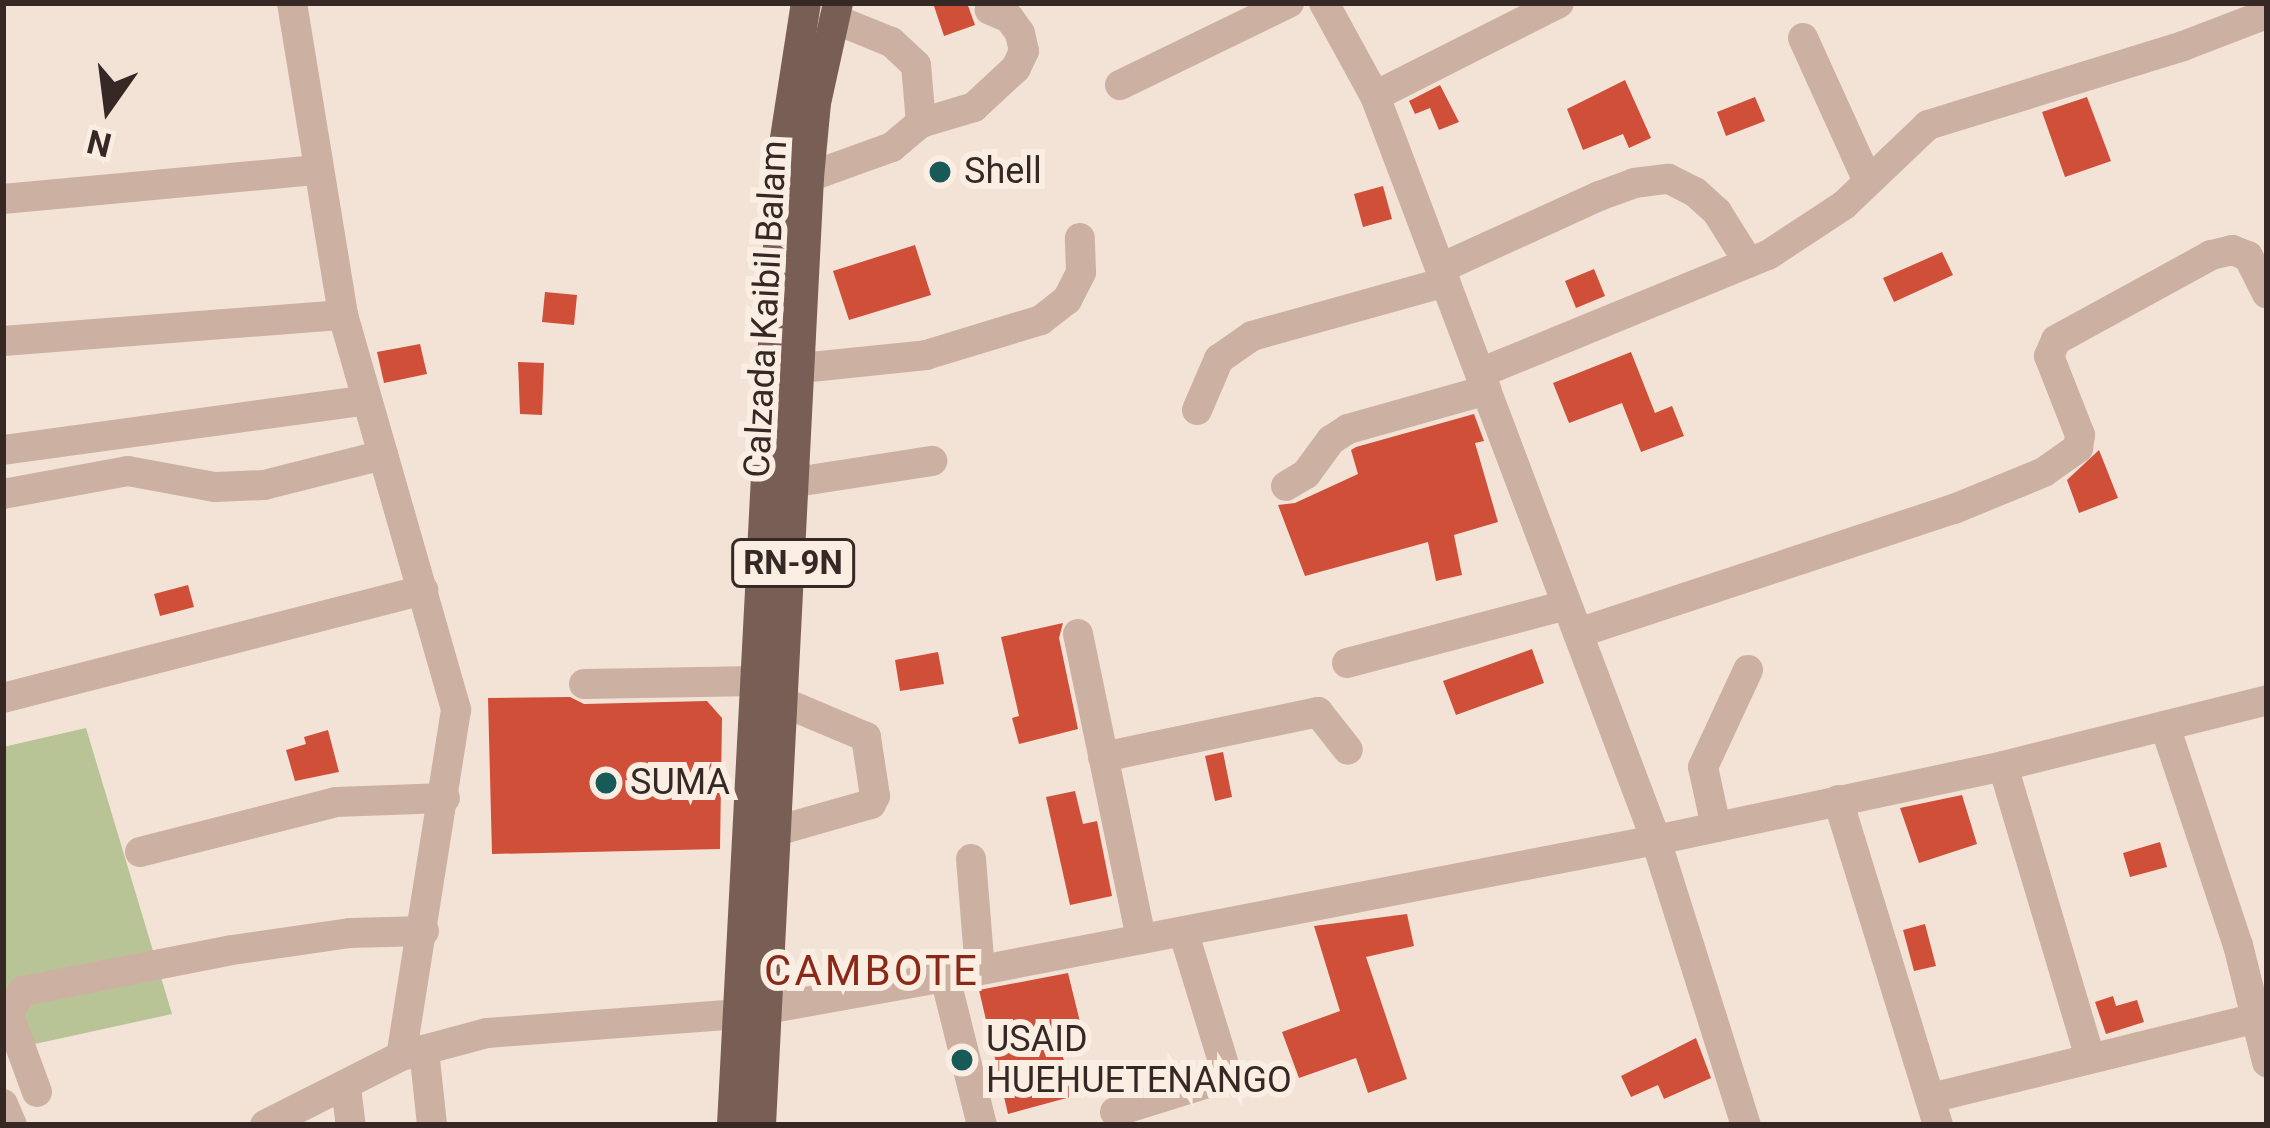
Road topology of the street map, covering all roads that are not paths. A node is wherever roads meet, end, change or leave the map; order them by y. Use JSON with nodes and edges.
{"nodes":[{"id":1,"x":292,"y":3,"type":"edge"},
{"id":2,"x":806,"y":3,"type":"edge"},
{"id":3,"x":1288,"y":3,"type":"edge"},
{"id":4,"x":1324,"y":3,"type":"edge"},
{"id":5,"x":1559,"y":3,"type":"edge"},
{"id":6,"x":990,"y":10,"type":"dead end"},
{"id":7,"x":836,"y":11,"type":"edge"},
{"id":8,"x":2267,"y":14,"type":"edge"},
{"id":9,"x":1803,"y":38,"type":"dead end"},
{"id":10,"x":1120,"y":85,"type":"dead end"},
{"id":11,"x":1375,"y":96,"type":"junction"},
{"id":12,"x":921,"y":123,"type":"junction"},
{"id":13,"x":318,"y":170,"type":"junction"},
{"id":14,"x":809,"y":177,"type":"junction"},
{"id":15,"x":1868,"y":181,"type":"junction"},
{"id":16,"x":3,"y":199,"type":"edge"},
{"id":17,"x":1080,"y":238,"type":"dead end"},
{"id":18,"x":1749,"y":263,"type":"junction"},
{"id":19,"x":1443,"y":275,"type":"junction"},
{"id":20,"x":2267,"y":294,"type":"edge"},
{"id":21,"x":344,"y":315,"type":"junction"},
{"id":22,"x":3,"y":341,"type":"edge"},
{"id":23,"x":801,"y":368,"type":"junction"},
{"id":24,"x":1484,"y":381,"type":"junction"},
{"id":25,"x":366,"y":400,"type":"junction"},
{"id":26,"x":1197,"y":410,"type":"dead end"},
{"id":27,"x":3,"y":450,"type":"edge"},
{"id":28,"x":383,"y":455,"type":"junction"},
{"id":29,"x":932,"y":460,"type":"dead end"},
{"id":30,"x":796,"y":482,"type":"junction"},
{"id":31,"x":1286,"y":486,"type":"dead end"},
{"id":32,"x":3,"y":494,"type":"edge"},
{"id":33,"x":423,"y":590,"type":"junction"},
{"id":34,"x":1572,"y":619,"type":"junction"},
{"id":35,"x":1078,"y":634,"type":"dead end"},
{"id":36,"x":1347,"y":663,"type":"dead end"},
{"id":37,"x":1748,"y":670,"type":"dead end"},
{"id":38,"x":758,"y":681,"type":"junction"},
{"id":39,"x":584,"y":684,"type":"dead end"},
{"id":40,"x":3,"y":698,"type":"edge"},
{"id":41,"x":2267,"y":700,"type":"edge"},
{"id":42,"x":785,"y":703,"type":"junction"},
{"id":43,"x":2165,"y":726,"type":"junction"},
{"id":44,"x":1348,"y":750,"type":"dead end"},
{"id":45,"x":1103,"y":757,"type":"junction"},
{"id":46,"x":2003,"y":766,"type":"junction"},
{"id":47,"x":445,"y":798,"type":"junction"},
{"id":48,"x":1838,"y":800,"type":"junction"},
{"id":49,"x":1716,"y":827,"type":"junction"},
{"id":50,"x":776,"y":831,"type":"junction"},
{"id":51,"x":1656,"y":840,"type":"junction"},
{"id":52,"x":140,"y":852,"type":"dead end"},
{"id":53,"x":971,"y":859,"type":"dead end"},
{"id":54,"x":424,"y":931,"type":"junction"},
{"id":55,"x":1184,"y":931,"type":"junction"},
{"id":56,"x":1141,"y":939,"type":"junction"},
{"id":57,"x":2253,"y":942,"type":"edge"},
{"id":58,"x":980,"y":970,"type":"junction"},
{"id":59,"x":945,"y":977,"type":"junction"},
{"id":60,"x":754,"y":1011,"type":"junction"},
{"id":61,"x":2260,"y":1017,"type":"junction"},
{"id":62,"x":413,"y":1053,"type":"junction"},
{"id":63,"x":2089,"y":1055,"type":"junction"},
{"id":64,"x":2267,"y":1062,"type":"edge"},
{"id":65,"x":346,"y":1087,"type":"junction"},
{"id":66,"x":37,"y":1092,"type":"dead end"},
{"id":67,"x":3,"y":1104,"type":"edge"},
{"id":68,"x":1115,"y":1112,"type":"dead end"},
{"id":69,"x":1934,"y":1112,"type":"edge"},
{"id":70,"x":12,"y":1125,"type":"edge"},
{"id":71,"x":265,"y":1125,"type":"edge"},
{"id":72,"x":350,"y":1125,"type":"edge"},
{"id":73,"x":432,"y":1125,"type":"edge"},
{"id":74,"x":732,"y":1125,"type":"edge"},
{"id":75,"x":760,"y":1125,"type":"edge"},
{"id":76,"x":982,"y":1125,"type":"edge"},
{"id":77,"x":1745,"y":1125,"type":"edge"}],
"edges":[{"from":1,"to":13,"type":"street"},
{"from":2,"to":38,"type":"main road","name":"Calzada Kaibil Balam","number":"RN-9N"},
{"from":3,"to":10,"type":"street"},
{"from":4,"to":11,"type":"street"},
{"from":5,"to":11,"type":"street"},
{"from":6,"to":12,"type":"street"},
{"from":7,"to":12,"type":"street"},
{"from":7,"to":14,"type":"main road","name":"Calzada Kaibil Balam","number":"RN-9N"},
{"from":8,"to":15,"type":"street"},
{"from":9,"to":15,"type":"street"},
{"from":11,"to":19,"type":"street"},
{"from":12,"to":14,"type":"street"},
{"from":13,"to":16,"type":"street"},
{"from":13,"to":21,"type":"street"},
{"from":14,"to":23,"type":"main road","name":"Calzada Kaibil Balam","number":"RN-9N"},
{"from":15,"to":18,"type":"street"},
{"from":17,"to":23,"type":"street"},
{"from":18,"to":19,"type":"street"},
{"from":18,"to":24,"type":"street"},
{"from":19,"to":24,"type":"street"},
{"from":19,"to":26,"type":"street"},
{"from":20,"to":34,"type":"street"},
{"from":21,"to":22,"type":"street"},
{"from":21,"to":25,"type":"street"},
{"from":23,"to":30,"type":"main road","name":"Calzada Kaibil Balam","number":"RN-9N"},
{"from":24,"to":31,"type":"street"},
{"from":24,"to":34,"type":"street"},
{"from":25,"to":27,"type":"street"},
{"from":25,"to":28,"type":"street"},
{"from":28,"to":32,"type":"street"},
{"from":28,"to":33,"type":"street"},
{"from":29,"to":30,"type":"street"},
{"from":30,"to":42,"type":"main road","name":"Calzada Kaibil Balam","number":"RN-9N"},
{"from":33,"to":40,"type":"street"},
{"from":33,"to":47,"type":"street"},
{"from":34,"to":36,"type":"street"},
{"from":34,"to":51,"type":"street"},
{"from":35,"to":45,"type":"street"},
{"from":37,"to":49,"type":"street"},
{"from":38,"to":39,"type":"street"},
{"from":38,"to":60,"type":"main road","name":"Calzada Kaibil Balam","number":"RN-9N"},
{"from":41,"to":43,"type":"street"},
{"from":42,"to":50,"type":"main road","name":"Calzada Kaibil Balam","number":"RN-9N"},
{"from":42,"to":50,"type":"street"},
{"from":43,"to":46,"type":"street"},
{"from":43,"to":57,"type":"street"},
{"from":44,"to":45,"type":"street"},
{"from":45,"to":56,"type":"street"},
{"from":46,"to":48,"type":"street"},
{"from":46,"to":63,"type":"street"},
{"from":47,"to":52,"type":"street"},
{"from":47,"to":54,"type":"street"},
{"from":48,"to":49,"type":"street"},
{"from":48,"to":69,"type":"street"},
{"from":49,"to":51,"type":"street"},
{"from":50,"to":60,"type":"main road","name":"Calzada Kaibil Balam","number":"RN-9N"},
{"from":51,"to":55,"type":"street"},
{"from":51,"to":77,"type":"street"},
{"from":53,"to":58,"type":"street"},
{"from":54,"to":62,"type":"street"},
{"from":54,"to":66,"type":"street"},
{"from":55,"to":56,"type":"street"},
{"from":55,"to":68,"type":"street"},
{"from":56,"to":58,"type":"street"},
{"from":57,"to":61,"type":"street"},
{"from":58,"to":59,"type":"street"},
{"from":59,"to":60,"type":"street"},
{"from":59,"to":76,"type":"street"},
{"from":60,"to":62,"type":"street"},
{"from":60,"to":74,"type":"main road","name":"Calzada Kaibil Balam","number":"RN-9N"},
{"from":60,"to":75,"type":"main road","name":"Calzada Kaibil Balam","number":"RN-9N"},
{"from":61,"to":63,"type":"street"},
{"from":61,"to":64,"type":"street"},
{"from":62,"to":65,"type":"street"},
{"from":62,"to":73,"type":"street"},
{"from":63,"to":69,"type":"street"},
{"from":65,"to":71,"type":"street"},
{"from":65,"to":72,"type":"street"},
{"from":67,"to":70,"type":"street"}]}
